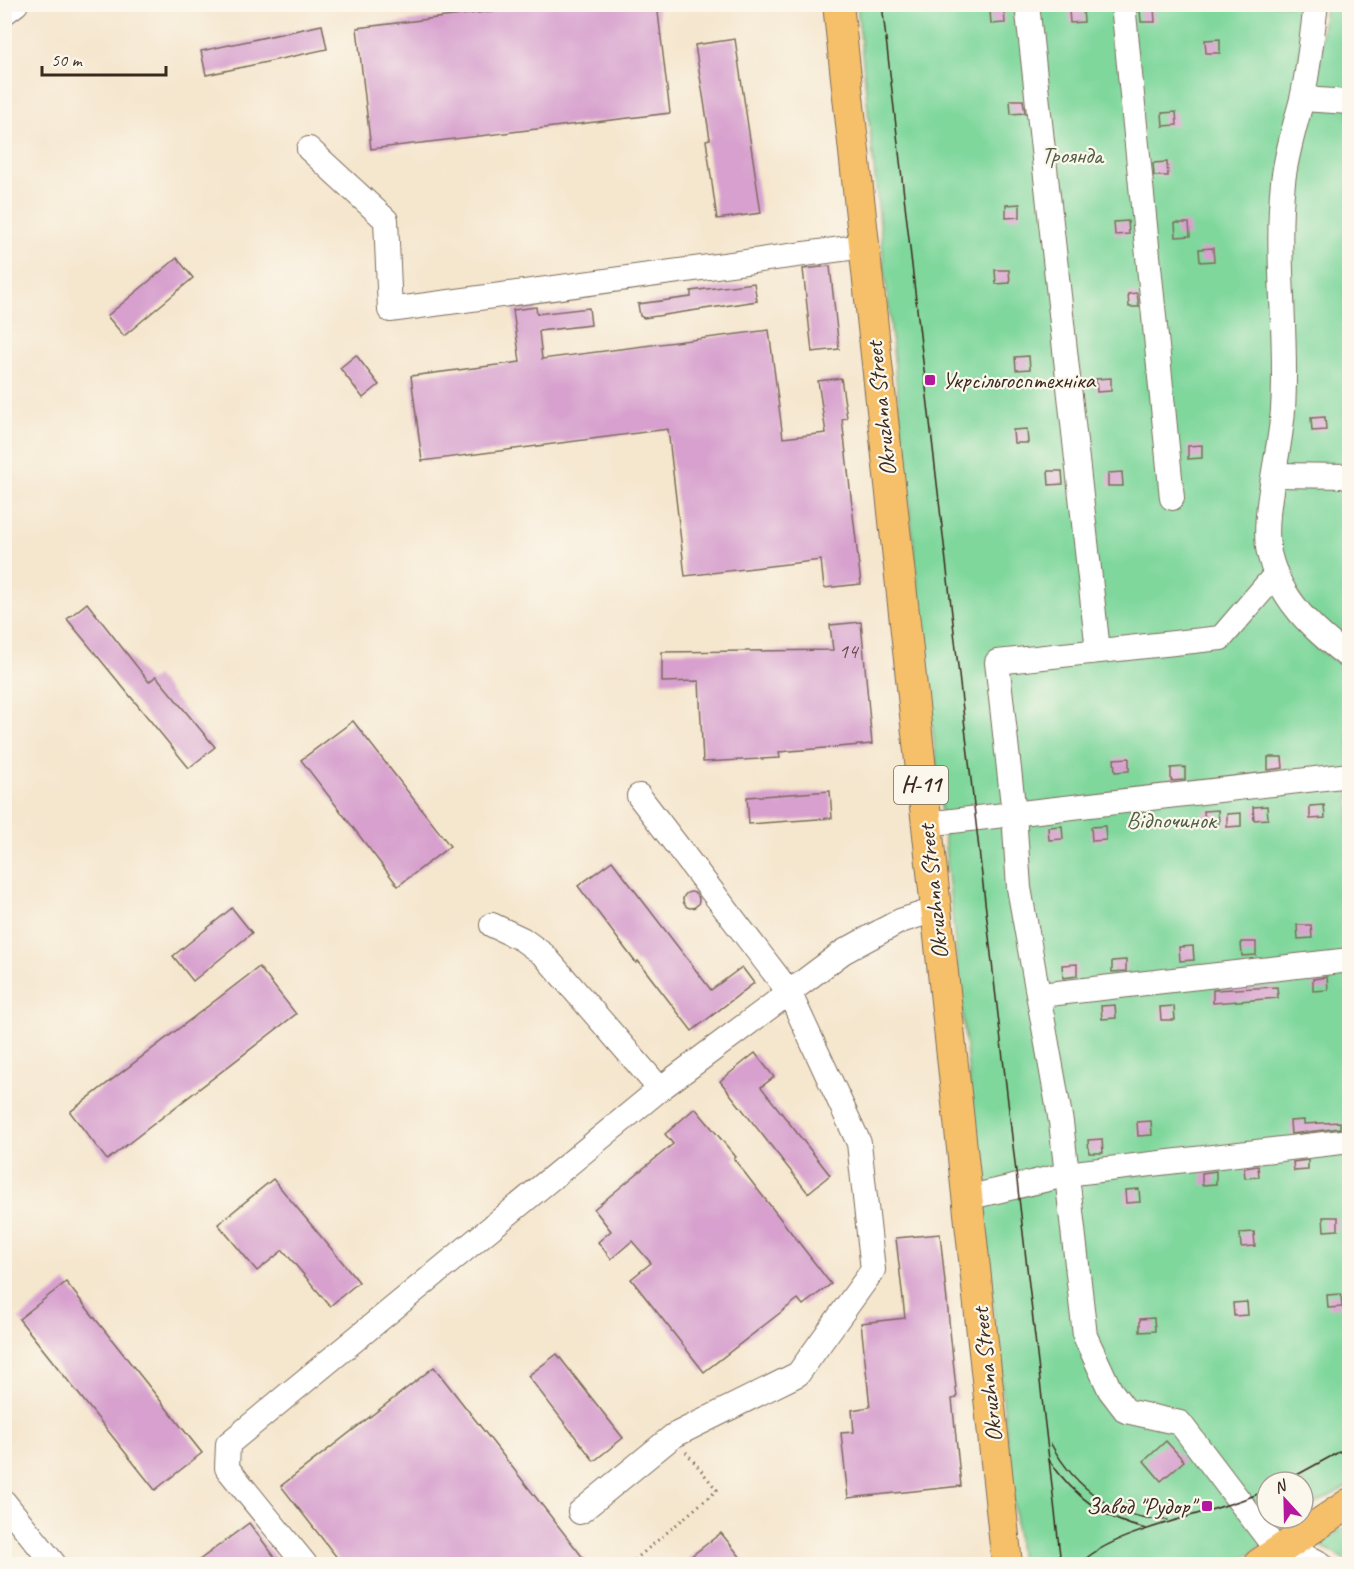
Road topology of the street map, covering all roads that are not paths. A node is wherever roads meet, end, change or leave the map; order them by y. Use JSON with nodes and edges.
{"nodes":[{"id":1,"x":16,"y":4,"type":"edge"},
{"id":2,"x":838,"y":4,"type":"edge"},
{"id":3,"x":1027,"y":4,"type":"edge"},
{"id":4,"x":1124,"y":4,"type":"edge"},
{"id":5,"x":1316,"y":4,"type":"edge"},
{"id":6,"x":4,"y":13,"type":"edge"},
{"id":7,"x":1302,"y":99,"type":"junction"},
{"id":8,"x":1350,"y":102,"type":"edge"},
{"id":9,"x":309,"y":149,"type":"dead end"},
{"id":10,"x":864,"y":246,"type":"junction"},
{"id":11,"x":1275,"y":475,"type":"junction"},
{"id":12,"x":1350,"y":476,"type":"edge"},
{"id":13,"x":1172,"y":498,"type":"dead end"},
{"id":14,"x":1276,"y":574,"type":"junction"},
{"id":15,"x":1098,"y":651,"type":"junction"},
{"id":16,"x":1350,"y":658,"type":"edge"},
{"id":17,"x":1350,"y":775,"type":"edge"},
{"id":18,"x":639,"y":796,"type":"dead end"},
{"id":19,"x":1014,"y":814,"type":"junction"},
{"id":20,"x":926,"y":824,"type":"junction"},
{"id":21,"x":935,"y":910,"type":"junction"},
{"id":22,"x":492,"y":925,"type":"dead end"},
{"id":23,"x":1350,"y":960,"type":"edge"},
{"id":24,"x":789,"y":992,"type":"junction"},
{"id":25,"x":1040,"y":995,"type":"junction"},
{"id":26,"x":660,"y":1089,"type":"junction"},
{"id":27,"x":1350,"y":1141,"type":"edge"},
{"id":28,"x":1065,"y":1176,"type":"junction"},
{"id":29,"x":966,"y":1198,"type":"junction"},
{"id":30,"x":4,"y":1502,"type":"edge"},
{"id":31,"x":1350,"y":1503,"type":"edge"},
{"id":32,"x":580,"y":1512,"type":"dead end"},
{"id":33,"x":1273,"y":1554,"type":"edge"},
{"id":34,"x":54,"y":1564,"type":"edge"},
{"id":35,"x":305,"y":1564,"type":"edge"},
{"id":36,"x":1007,"y":1564,"type":"edge"},
{"id":37,"x":1321,"y":1564,"type":"edge"}],
"edges":[{"from":1,"to":6,"type":"street"},
{"from":2,"to":10,"type":"main road","name":"Okruzhna Street","number":"Н-11"},
{"from":3,"to":15,"type":"street"},
{"from":4,"to":13,"type":"street"},
{"from":5,"to":7,"type":"street"},
{"from":7,"to":8,"type":"street"},
{"from":7,"to":11,"type":"street"},
{"from":9,"to":10,"type":"street"},
{"from":10,"to":20,"type":"main road","name":"Okruzhna Street","number":"Н-11"},
{"from":11,"to":12,"type":"street"},
{"from":11,"to":14,"type":"street"},
{"from":14,"to":15,"type":"street"},
{"from":14,"to":16,"type":"street"},
{"from":15,"to":19,"type":"street"},
{"from":17,"to":19,"type":"street"},
{"from":18,"to":24,"type":"street"},
{"from":19,"to":20,"type":"street"},
{"from":19,"to":25,"type":"street"},
{"from":20,"to":21,"type":"main road","name":"Okruzhna Street","number":"Н-11"},
{"from":21,"to":24,"type":"street"},
{"from":21,"to":29,"type":"main road","name":"Okruzhna Street","number":"Н-11"},
{"from":22,"to":26,"type":"street"},
{"from":23,"to":25,"type":"street"},
{"from":24,"to":26,"type":"street"},
{"from":24,"to":32,"type":"street"},
{"from":25,"to":28,"type":"street"},
{"from":26,"to":35,"type":"street"},
{"from":27,"to":28,"type":"street"},
{"from":28,"to":29,"type":"street"},
{"from":28,"to":33,"type":"street"},
{"from":29,"to":36,"type":"main road","name":"Okruzhna Street","number":"Н-11"},
{"from":30,"to":34,"type":"street"},
{"from":31,"to":33,"type":"main road"},
{"from":33,"to":37,"type":"street"}]}
